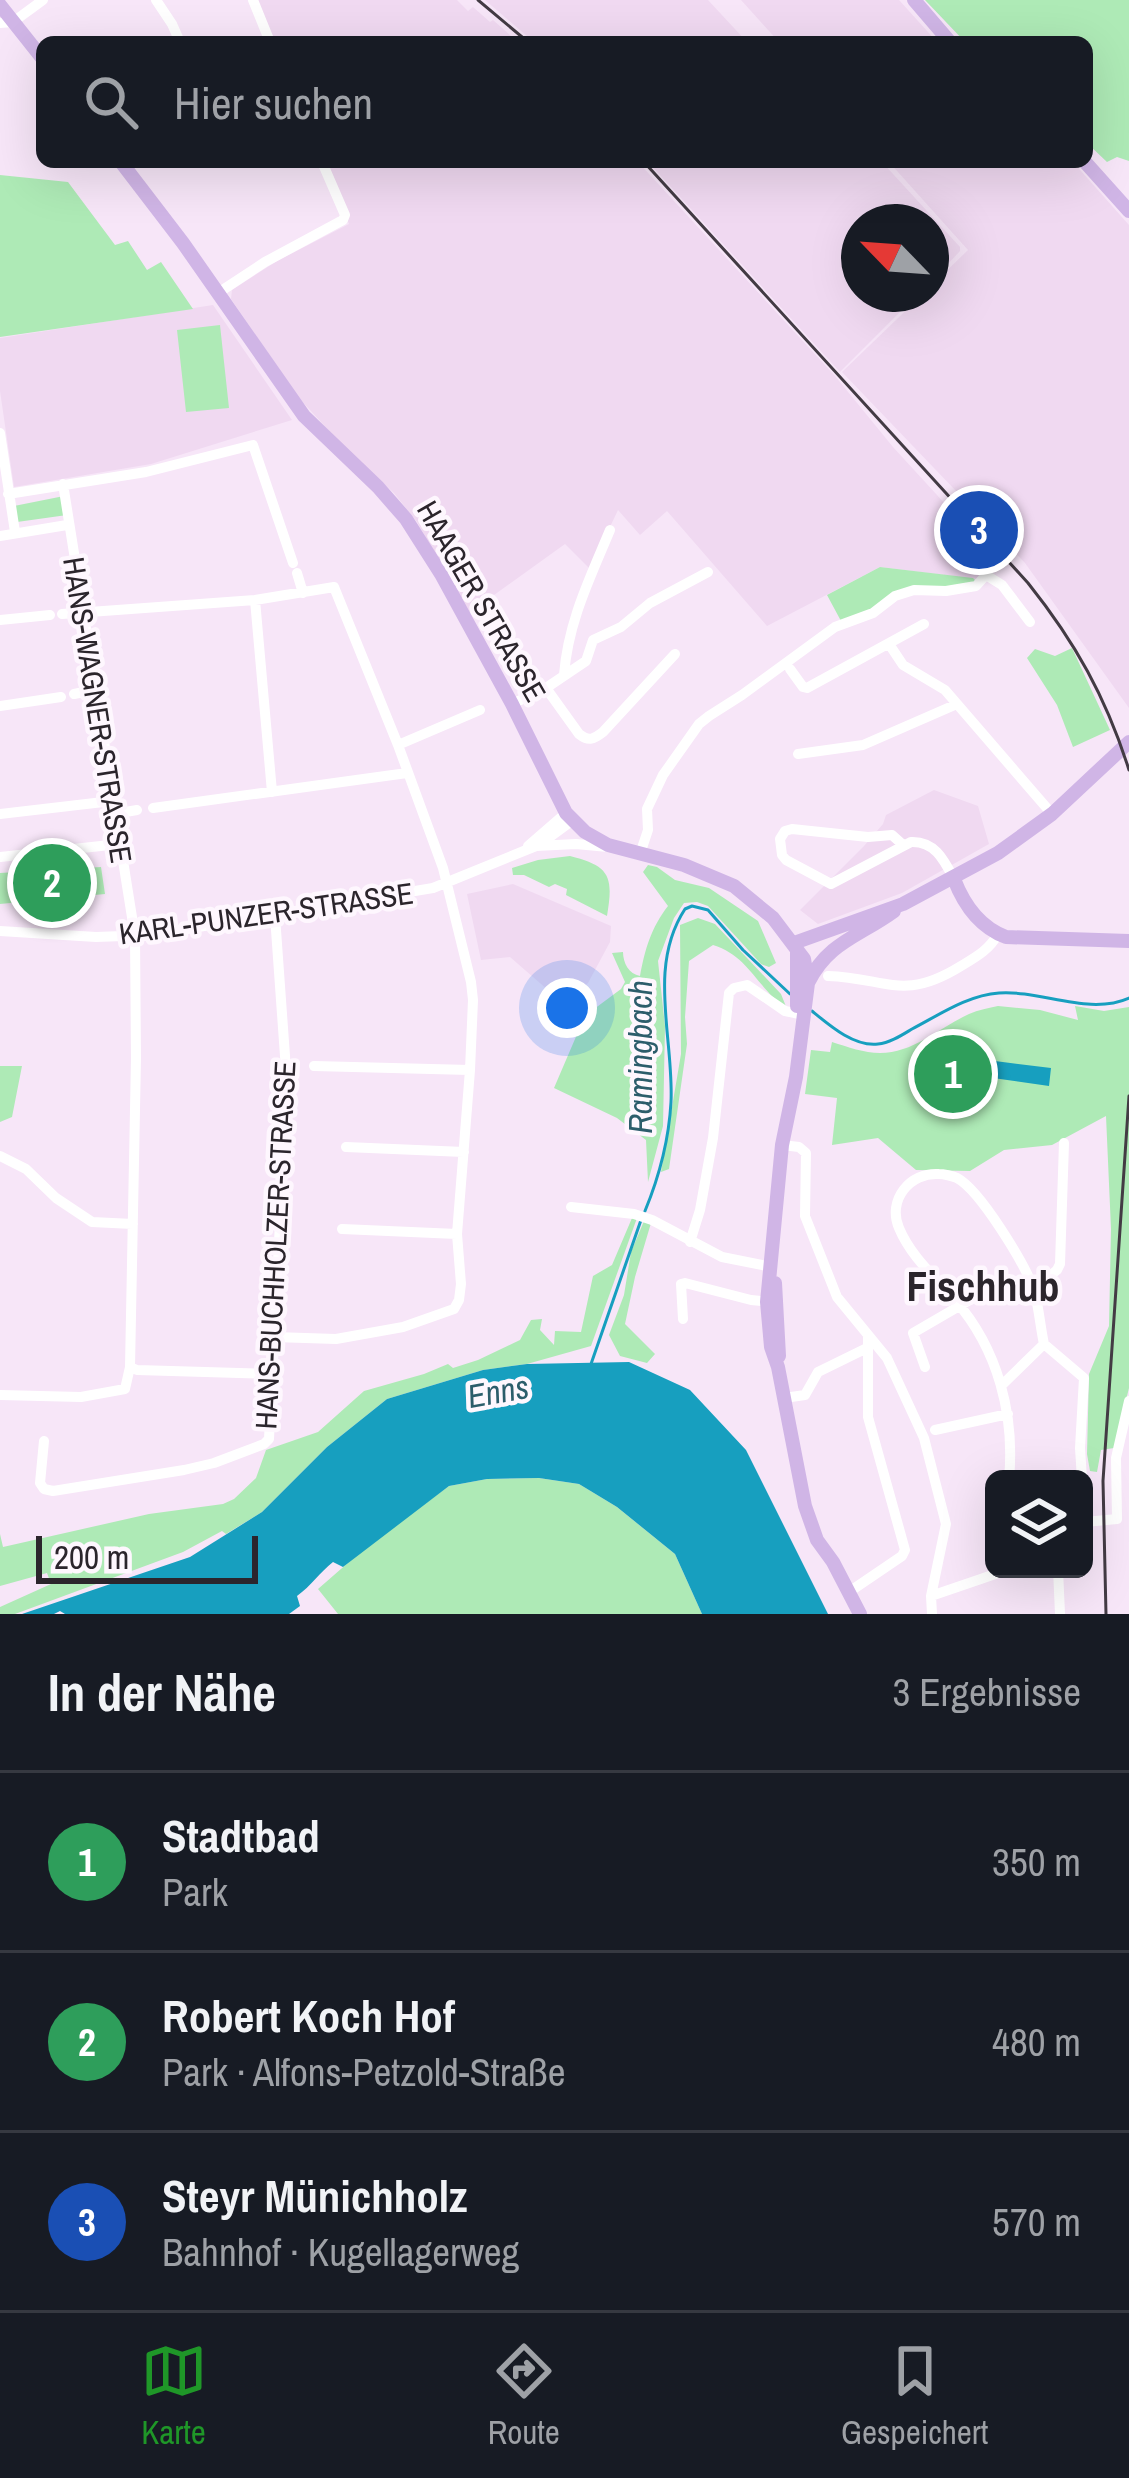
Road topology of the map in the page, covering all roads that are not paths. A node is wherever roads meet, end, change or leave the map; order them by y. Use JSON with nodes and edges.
{"nodes":[{"id":1,"x":44,"y":0,"type":"edge"},
{"id":2,"x":156,"y":0,"type":"edge"},
{"id":3,"x":254,"y":0,"type":"edge"},
{"id":4,"x":914,"y":0,"type":"edge"},
{"id":5,"x":0,"y":5,"type":"edge"},
{"id":6,"x":7,"y":22,"type":"edge"},
{"id":7,"x":178,"y":36,"type":"edge"},
{"id":8,"x":268,"y":36,"type":"edge"},
{"id":9,"x":945,"y":36,"type":"edge"},
{"id":10,"x":36,"y":52,"type":"edge"},
{"id":11,"x":127,"y":168,"type":"edge"},
{"id":12,"x":325,"y":168,"type":"edge"},
{"id":13,"x":1090,"y":168,"type":"edge"},
{"id":14,"x":1129,"y":211,"type":"edge"},
{"id":15,"x":218,"y":293,"type":"junction"},
{"id":16,"x":0,"y":434,"type":"edge"},
{"id":17,"x":63,"y":484,"type":"junction"},
{"id":18,"x":8,"y":494,"type":"junction"},
{"id":19,"x":68,"y":525,"type":"junction"},
{"id":20,"x":610,"y":530,"type":"dead end"},
{"id":21,"x":15,"y":532,"type":"junction"},
{"id":22,"x":0,"y":536,"type":"edge"},
{"id":23,"x":708,"y":572,"type":"dead end"},
{"id":24,"x":304,"y":592,"type":"junction"},
{"id":25,"x":255,"y":600,"type":"junction"},
{"id":26,"x":83,"y":612,"type":"junction"},
{"id":27,"x":0,"y":620,"type":"edge"},
{"id":28,"x":1030,"y":622,"type":"dead end"},
{"id":29,"x":923,"y":625,"type":"dead end"},
{"id":30,"x":889,"y":644,"type":"junction"},
{"id":31,"x":675,"y":654,"type":"dead end"},
{"id":32,"x":790,"y":669,"type":"dead end"},
{"id":33,"x":564,"y":675,"type":"junction"},
{"id":34,"x":546,"y":688,"type":"junction"},
{"id":35,"x":94,"y":690,"type":"junction"},
{"id":36,"x":512,"y":704,"type":"junction"},
{"id":37,"x":957,"y":704,"type":"junction"},
{"id":38,"x":0,"y":706,"type":"edge"},
{"id":39,"x":480,"y":710,"type":"dead end"},
{"id":40,"x":1129,"y":742,"type":"edge"},
{"id":41,"x":398,"y":745,"type":"junction"},
{"id":42,"x":798,"y":754,"type":"dead end"},
{"id":43,"x":407,"y":773,"type":"junction"},
{"id":44,"x":272,"y":792,"type":"junction"},
{"id":45,"x":113,"y":808,"type":"junction"},
{"id":46,"x":153,"y":808,"type":"dead end"},
{"id":47,"x":137,"y":810,"type":"dead end"},
{"id":48,"x":0,"y":814,"type":"edge"},
{"id":49,"x":1052,"y":814,"type":"junction"},
{"id":50,"x":569,"y":817,"type":"junction"},
{"id":51,"x":119,"y":844,"type":"junction"},
{"id":52,"x":902,"y":844,"type":"junction"},
{"id":53,"x":531,"y":848,"type":"junction"},
{"id":54,"x":619,"y":848,"type":"junction"},
{"id":55,"x":640,"y":854,"type":"junction"},
{"id":56,"x":0,"y":856,"type":"edge"},
{"id":57,"x":954,"y":879,"type":"junction"},
{"id":58,"x":448,"y":883,"type":"junction"},
{"id":59,"x":903,"y":904,"type":"junction"},
{"id":60,"x":275,"y":916,"type":"junction"},
{"id":61,"x":0,"y":931,"type":"edge"},
{"id":62,"x":998,"y":934,"type":"junction"},
{"id":63,"x":135,"y":936,"type":"junction"},
{"id":64,"x":1129,"y":941,"type":"edge"},
{"id":65,"x":836,"y":945,"type":"junction"},
{"id":66,"x":796,"y":947,"type":"junction"},
{"id":67,"x":828,"y":976,"type":"dead end"},
{"id":68,"x":802,"y":978,"type":"junction"},
{"id":69,"x":799,"y":1013,"type":"junction"},
{"id":70,"x":286,"y":1066,"type":"junction"},
{"id":71,"x":470,"y":1070,"type":"junction"},
{"id":72,"x":1064,"y":1143,"type":"dead end"},
{"id":73,"x":782,"y":1144,"type":"junction"},
{"id":74,"x":346,"y":1147,"type":"dead end"},
{"id":75,"x":464,"y":1152,"type":"junction"},
{"id":76,"x":0,"y":1156,"type":"edge"},
{"id":77,"x":571,"y":1208,"type":"dead end"},
{"id":78,"x":133,"y":1224,"type":"junction"},
{"id":79,"x":342,"y":1229,"type":"dead end"},
{"id":80,"x":457,"y":1234,"type":"junction"},
{"id":81,"x":690,"y":1242,"type":"junction"},
{"id":82,"x":772,"y":1267,"type":"junction"},
{"id":83,"x":1032,"y":1286,"type":"junction"},
{"id":84,"x":772,"y":1302,"type":"junction"},
{"id":85,"x":961,"y":1306,"type":"junction"},
{"id":86,"x":683,"y":1319,"type":"dead end"},
{"id":87,"x":274,"y":1337,"type":"junction"},
{"id":88,"x":868,"y":1342,"type":"junction"},
{"id":89,"x":1044,"y":1344,"type":"junction"},
{"id":90,"x":130,"y":1367,"type":"junction"},
{"id":91,"x":925,"y":1367,"type":"dead end"},
{"id":92,"x":272,"y":1374,"type":"junction"},
{"id":93,"x":1003,"y":1384,"type":"junction"},
{"id":94,"x":0,"y":1395,"type":"edge"},
{"id":95,"x":784,"y":1398,"type":"junction"},
{"id":96,"x":1129,"y":1401,"type":"edge"},
{"id":97,"x":1008,"y":1414,"type":"junction"},
{"id":98,"x":935,"y":1430,"type":"dead end"},
{"id":99,"x":44,"y":1441,"type":"dead end"},
{"id":100,"x":1009,"y":1470,"type":"edge"},
{"id":101,"x":1081,"y":1470,"type":"edge"},
{"id":102,"x":1093,"y":1521,"type":"edge"},
{"id":103,"x":985,"y":1576,"type":"edge"},
{"id":104,"x":1058,"y":1578,"type":"edge"},
{"id":105,"x":848,"y":1592,"type":"junction"},
{"id":106,"x":931,"y":1596,"type":"junction"},
{"id":107,"x":860,"y":1614,"type":"edge"},
{"id":108,"x":932,"y":1614,"type":"edge"},
{"id":109,"x":1060,"y":1614,"type":"edge"}],
"edges":[{"from":1,"to":6,"type":"street"},
{"from":2,"to":7,"type":"street"},
{"from":3,"to":8,"type":"street"},
{"from":4,"to":9,"type":"main road"},
{"from":5,"to":6,"type":"main road"},
{"from":6,"to":10,"type":"main road"},
{"from":11,"to":15,"type":"main road","name":"HAAGER STRASSE"},
{"from":12,"to":15,"type":"street"},
{"from":13,"to":14,"type":"main road"},
{"from":15,"to":36,"type":"main road","name":"HAAGER STRASSE"},
{"from":16,"to":18,"type":"street"},
{"from":17,"to":18,"type":"street"},
{"from":17,"to":19,"type":"street","name":"HANS-WAGNER-STRASSE"},
{"from":17,"to":24,"type":"street"},
{"from":18,"to":21,"type":"street"},
{"from":19,"to":21,"type":"street"},
{"from":19,"to":26,"type":"street","name":"HANS-WAGNER-STRASSE"},
{"from":20,"to":33,"type":"street"},
{"from":21,"to":22,"type":"street"},
{"from":23,"to":33,"type":"street"},
{"from":24,"to":25,"type":"street"},
{"from":24,"to":41,"type":"street"},
{"from":25,"to":26,"type":"street"},
{"from":25,"to":44,"type":"street"},
{"from":26,"to":27,"type":"street"},
{"from":26,"to":35,"type":"street","name":"HANS-WAGNER-STRASSE"},
{"from":28,"to":55,"type":"street"},
{"from":29,"to":30,"type":"street"},
{"from":30,"to":32,"type":"street"},
{"from":30,"to":37,"type":"street"},
{"from":31,"to":34,"type":"street"},
{"from":33,"to":34,"type":"street"},
{"from":34,"to":36,"type":"street"},
{"from":35,"to":38,"type":"street"},
{"from":35,"to":45,"type":"street","name":"HANS-WAGNER-STRASSE"},
{"from":36,"to":50,"type":"main road","name":"HAAGER STRASSE"},
{"from":37,"to":42,"type":"street"},
{"from":37,"to":49,"type":"street"},
{"from":39,"to":41,"type":"street"},
{"from":40,"to":49,"type":"main road"},
{"from":41,"to":43,"type":"street"},
{"from":43,"to":44,"type":"street"},
{"from":43,"to":58,"type":"street"},
{"from":44,"to":46,"type":"street"},
{"from":45,"to":47,"type":"street"},
{"from":45,"to":48,"type":"street"},
{"from":45,"to":51,"type":"street","name":"HANS-WAGNER-STRASSE"},
{"from":49,"to":57,"type":"main road"},
{"from":50,"to":53,"type":"street","name":"KARL-PUNZER-STRASSE"},
{"from":50,"to":54,"type":"main road"},
{"from":51,"to":56,"type":"street"},
{"from":51,"to":63,"type":"street","name":"HANS-WAGNER-STRASSE"},
{"from":52,"to":52,"type":"street"},
{"from":52,"to":57,"type":"street"},
{"from":53,"to":54,"type":"street","name":"KARL-PUNZER-STRASSE"},
{"from":53,"to":58,"type":"street","name":"KARL-PUNZER-STRASSE"},
{"from":54,"to":55,"type":"main road"},
{"from":55,"to":66,"type":"main road"},
{"from":57,"to":59,"type":"main road"},
{"from":57,"to":62,"type":"main road"},
{"from":58,"to":60,"type":"street","name":"KARL-PUNZER-STRASSE"},
{"from":58,"to":71,"type":"street"},
{"from":59,"to":65,"type":"main road"},
{"from":59,"to":66,"type":"main road"},
{"from":60,"to":63,"type":"street","name":"KARL-PUNZER-STRASSE"},
{"from":60,"to":70,"type":"street","name":"HANS-BUCHHOLZER-STRASSE"},
{"from":61,"to":63,"type":"street","name":"KARL-PUNZER-STRASSE"},
{"from":62,"to":64,"type":"main road"},
{"from":62,"to":67,"type":"street"},
{"from":63,"to":78,"type":"street","name":"HANS-WAGNER-STRASSE"},
{"from":65,"to":66,"type":"main road"},
{"from":65,"to":68,"type":"main road"},
{"from":66,"to":68,"type":"main road"},
{"from":68,"to":69,"type":"main road"},
{"from":69,"to":73,"type":"main road"},
{"from":69,"to":81,"type":"street"},
{"from":70,"to":71,"type":"street"},
{"from":70,"to":87,"type":"street","name":"HANS-BUCHHOLZER-STRASSE"},
{"from":71,"to":75,"type":"street"},
{"from":72,"to":83,"type":"street"},
{"from":73,"to":82,"type":"main road"},
{"from":73,"to":88,"type":"street"},
{"from":74,"to":75,"type":"street"},
{"from":75,"to":80,"type":"street"},
{"from":76,"to":78,"type":"street"},
{"from":77,"to":81,"type":"street"},
{"from":78,"to":90,"type":"street","name":"HANS-WAGNER-STRASSE"},
{"from":79,"to":80,"type":"street"},
{"from":80,"to":87,"type":"street"},
{"from":81,"to":82,"type":"street"},
{"from":82,"to":84,"type":"main road"},
{"from":83,"to":85,"type":"street"},
{"from":83,"to":85,"type":"street"},
{"from":83,"to":89,"type":"street"},
{"from":84,"to":86,"type":"street"},
{"from":84,"to":95,"type":"main road"},
{"from":85,"to":91,"type":"street"},
{"from":85,"to":93,"type":"street"},
{"from":87,"to":92,"type":"street","name":"HANS-BUCHHOLZER-STRASSE"},
{"from":88,"to":95,"type":"street"},
{"from":88,"to":105,"type":"street"},
{"from":88,"to":106,"type":"street"},
{"from":89,"to":93,"type":"street"},
{"from":89,"to":101,"type":"street"},
{"from":90,"to":92,"type":"street"},
{"from":90,"to":94,"type":"street"},
{"from":92,"to":99,"type":"street","name":"HANS-BUCHHOLZER-STRASSE"},
{"from":93,"to":97,"type":"street"},
{"from":95,"to":105,"type":"main road"},
{"from":96,"to":102,"type":"street"},
{"from":97,"to":98,"type":"street"},
{"from":97,"to":100,"type":"street"},
{"from":103,"to":106,"type":"street"},
{"from":104,"to":109,"type":"street"},
{"from":105,"to":107,"type":"main road"},
{"from":106,"to":108,"type":"street"}]}
